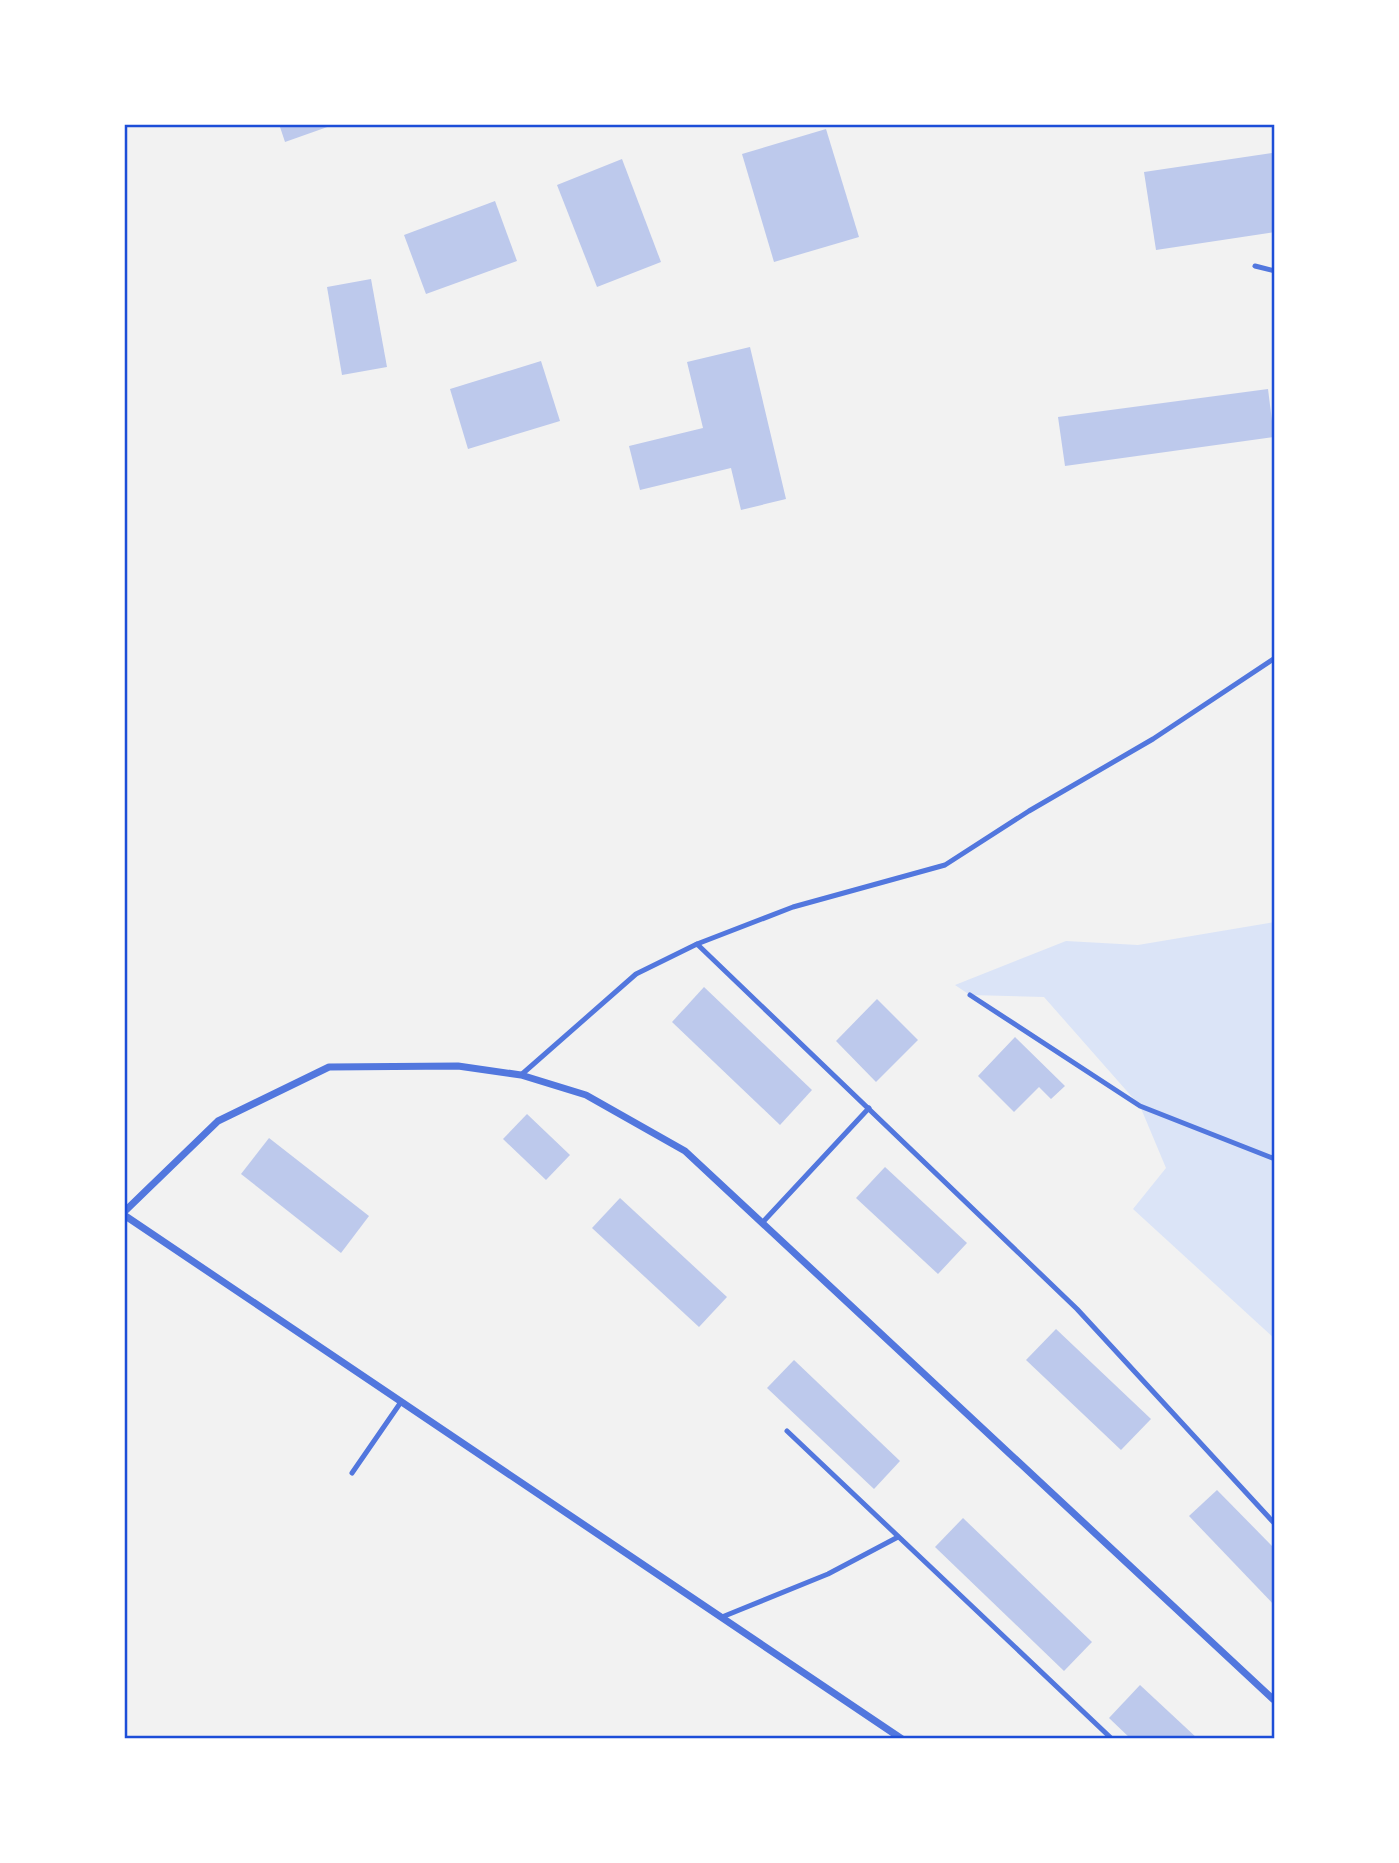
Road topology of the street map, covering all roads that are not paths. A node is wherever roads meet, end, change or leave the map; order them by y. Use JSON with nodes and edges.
{"nodes":[{"id":1,"x":1255,"y":266,"type":"dead end"},
{"id":2,"x":1275,"y":271,"type":"edge"},
{"id":3,"x":1275,"y":658,"type":"edge"},
{"id":4,"x":697,"y":944,"type":"junction"},
{"id":5,"x":970,"y":995,"type":"dead end"},
{"id":6,"x":520,"y":1075,"type":"junction"},
{"id":7,"x":869,"y":1108,"type":"junction"},
{"id":8,"x":1275,"y":1159,"type":"edge"},
{"id":9,"x":124,"y":1214,"type":"edge"},
{"id":10,"x":762,"y":1223,"type":"junction"},
{"id":11,"x":401,"y":1402,"type":"junction"},
{"id":12,"x":787,"y":1431,"type":"dead end"},
{"id":13,"x":352,"y":1473,"type":"dead end"},
{"id":14,"x":1275,"y":1524,"type":"edge"},
{"id":15,"x":898,"y":1537,"type":"junction"},
{"id":16,"x":722,"y":1617,"type":"junction"},
{"id":17,"x":1275,"y":1701,"type":"edge"},
{"id":18,"x":902,"y":1739,"type":"edge"},
{"id":19,"x":1112,"y":1739,"type":"edge"}],
"edges":[{"from":1,"to":2,"type":"lane"},
{"from":3,"to":4,"type":"lane"},
{"from":4,"to":6,"type":"lane"},
{"from":4,"to":7,"type":"lane"},
{"from":5,"to":8,"type":"lane"},
{"from":6,"to":9,"type":"street"},
{"from":6,"to":10,"type":"street"},
{"from":7,"to":10,"type":"lane"},
{"from":7,"to":14,"type":"lane"},
{"from":9,"to":11,"type":"street"},
{"from":10,"to":17,"type":"street"},
{"from":11,"to":13,"type":"lane"},
{"from":11,"to":16,"type":"street"},
{"from":12,"to":15,"type":"lane"},
{"from":15,"to":16,"type":"lane"},
{"from":15,"to":19,"type":"lane"},
{"from":16,"to":18,"type":"street"}]}
